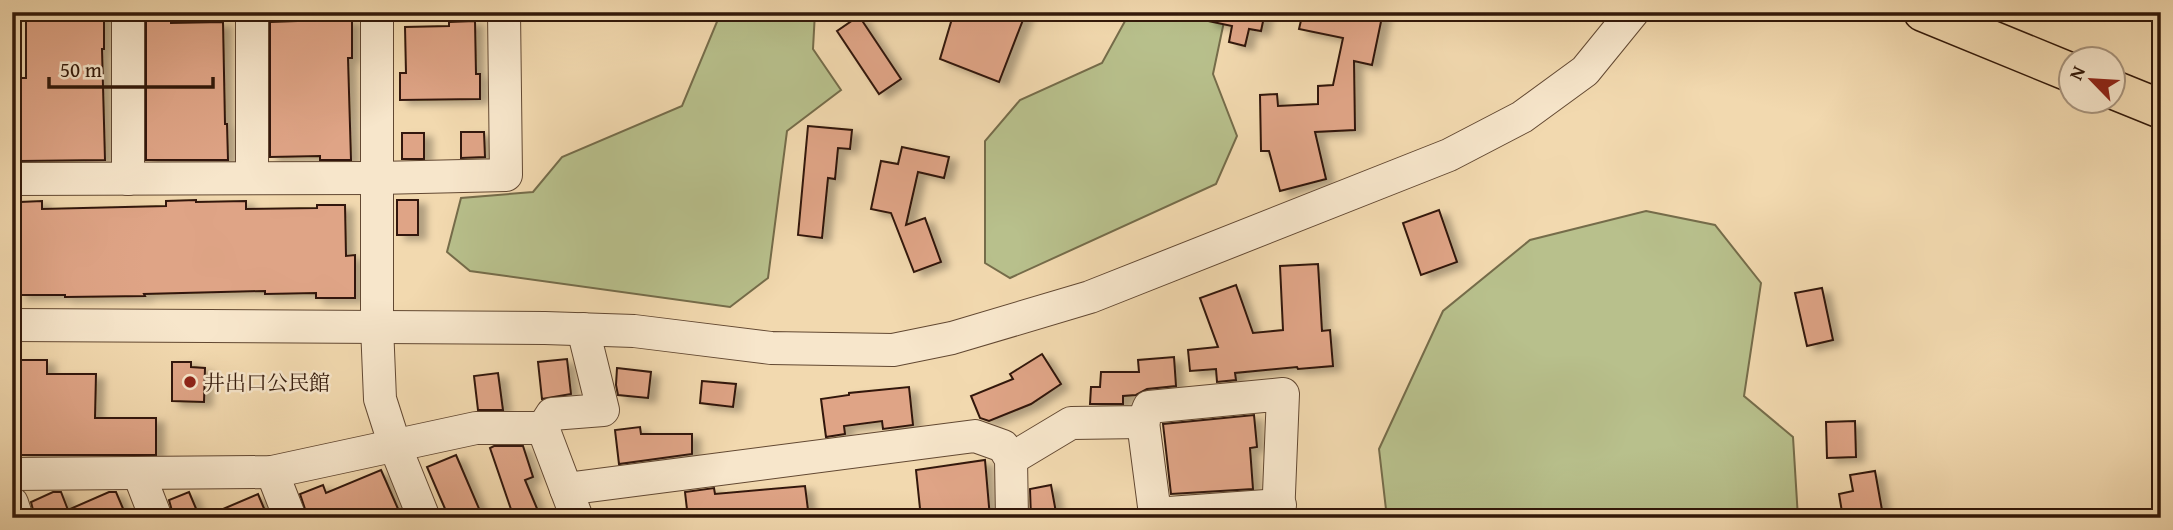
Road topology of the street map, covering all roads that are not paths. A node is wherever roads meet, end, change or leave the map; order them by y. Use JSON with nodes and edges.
{"nodes":[{"id":1,"x":128,"y":12,"type":"edge"},
{"id":2,"x":252,"y":12,"type":"edge"},
{"id":3,"x":377,"y":12,"type":"edge"},
{"id":4,"x":504,"y":12,"type":"edge"},
{"id":5,"x":1633,"y":12,"type":"edge"},
{"id":6,"x":1923,"y":12,"type":"edge"},
{"id":7,"x":2058,"y":68,"type":"edge"},
{"id":8,"x":2128,"y":96,"type":"edge"},
{"id":9,"x":2161,"y":109,"type":"edge"},
{"id":10,"x":252,"y":178,"type":"junction"},
{"id":11,"x":378,"y":178,"type":"junction"},
{"id":12,"x":12,"y":179,"type":"edge"},
{"id":13,"x":128,"y":179,"type":"junction"},
{"id":14,"x":12,"y":326,"type":"edge"},
{"id":15,"x":377,"y":326,"type":"junction"},
{"id":16,"x":583,"y":329,"type":"junction"},
{"id":17,"x":1143,"y":422,"type":"junction"},
{"id":18,"x":543,"y":428,"type":"junction"},
{"id":19,"x":395,"y":446,"type":"junction"},
{"id":20,"x":1011,"y":459,"type":"junction"},
{"id":21,"x":272,"y":472,"type":"junction"},
{"id":22,"x":12,"y":474,"type":"edge"},
{"id":23,"x":139,"y":474,"type":"junction"},
{"id":24,"x":566,"y":489,"type":"junction"},
{"id":25,"x":12,"y":503,"type":"edge"},
{"id":26,"x":1279,"y":511,"type":"edge"},
{"id":27,"x":17,"y":518,"type":"edge"},
{"id":28,"x":156,"y":518,"type":"edge"},
{"id":29,"x":290,"y":518,"type":"edge"},
{"id":30,"x":424,"y":518,"type":"edge"},
{"id":31,"x":577,"y":518,"type":"edge"},
{"id":32,"x":1012,"y":518,"type":"edge"}],
"edges":[{"from":1,"to":13,"type":"street"},
{"from":2,"to":10,"type":"street"},
{"from":3,"to":11,"type":"street"},
{"from":4,"to":11,"type":"street"},
{"from":5,"to":16,"type":"street"},
{"from":6,"to":7,"type":"main road"},
{"from":8,"to":9,"type":"main road"},
{"from":10,"to":11,"type":"street"},
{"from":10,"to":13,"type":"street"},
{"from":11,"to":15,"type":"street"},
{"from":12,"to":13,"type":"street"},
{"from":14,"to":15,"type":"street"},
{"from":15,"to":16,"type":"street"},
{"from":15,"to":19,"type":"street"},
{"from":16,"to":18,"type":"street"},
{"from":17,"to":20,"type":"street"},
{"from":17,"to":26,"type":"street"},
{"from":17,"to":26,"type":"street"},
{"from":18,"to":19,"type":"street"},
{"from":18,"to":24,"type":"street"},
{"from":19,"to":21,"type":"street"},
{"from":19,"to":30,"type":"street"},
{"from":20,"to":24,"type":"street"},
{"from":20,"to":32,"type":"street"},
{"from":21,"to":23,"type":"street"},
{"from":21,"to":29,"type":"street"},
{"from":22,"to":23,"type":"street"},
{"from":23,"to":28,"type":"street"},
{"from":24,"to":31,"type":"street"},
{"from":25,"to":27,"type":"street"}]}
